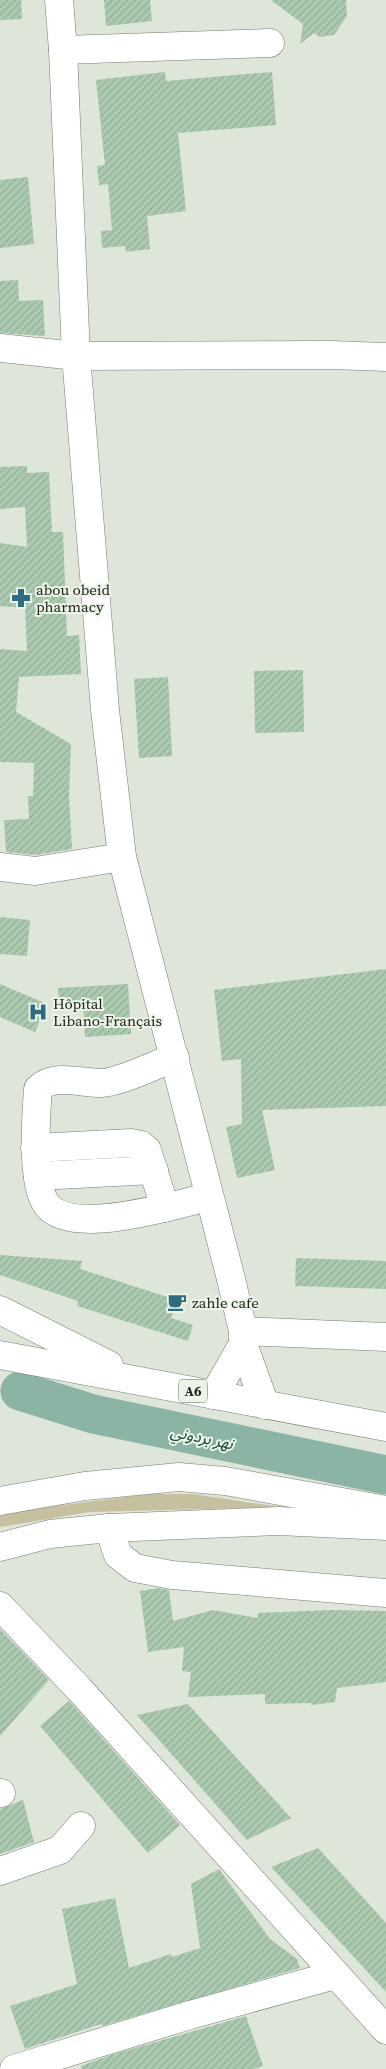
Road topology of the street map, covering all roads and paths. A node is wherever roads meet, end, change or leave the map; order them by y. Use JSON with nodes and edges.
{"nodes":[{"id":1,"x":59,"y":0,"type":"edge"},
{"id":2,"x":270,"y":43,"type":"dead end"},
{"id":3,"x":64,"y":50,"type":"junction"},
{"id":4,"x":0,"y":348,"type":"edge"},
{"id":5,"x":76,"y":356,"type":"junction"},
{"id":6,"x":386,"y":357,"type":"edge"},
{"id":7,"x":122,"y":857,"type":"junction"},
{"id":8,"x":0,"y":867,"type":"edge"},
{"id":9,"x":175,"y":1056,"type":"junction"},
{"id":10,"x":35,"y":1148,"type":"junction"},
{"id":11,"x":154,"y":1170,"type":"junction"},
{"id":12,"x":38,"y":1176,"type":"junction"},
{"id":13,"x":208,"y":1197,"type":"junction"},
{"id":14,"x":164,"y":1208,"type":"junction"},
{"id":15,"x":0,"y":1310,"type":"edge"},
{"id":16,"x":386,"y":1337,"type":"edge"},
{"id":17,"x":243,"y":1338,"type":"junction"},
{"id":18,"x":4,"y":1361,"type":"edge"},
{"id":19,"x":170,"y":1386,"type":"junction"},
{"id":20,"x":214,"y":1395,"type":"junction"},
{"id":21,"x":265,"y":1404,"type":"junction"},
{"id":22,"x":386,"y":1427,"type":"edge"},
{"id":23,"x":0,"y":1501,"type":"edge"},
{"id":24,"x":386,"y":1510,"type":"edge"},
{"id":25,"x":386,"y":1526,"type":"edge"},
{"id":26,"x":109,"y":1528,"type":"junction"},
{"id":27,"x":0,"y":1547,"type":"edge"},
{"id":28,"x":386,"y":1593,"type":"edge"},
{"id":29,"x":0,"y":1606,"type":"edge"},
{"id":30,"x":81,"y":1826,"type":"dead end"},
{"id":31,"x":0,"y":1872,"type":"edge"},
{"id":32,"x":335,"y":1975,"type":"junction"},
{"id":33,"x":386,"y":2030,"type":"edge"},
{"id":34,"x":14,"y":2069,"type":"edge"}],
"edges":[{"from":1,"to":3,"type":"main road"},
{"from":2,"to":3,"type":"main road"},
{"from":3,"to":5,"type":"main road"},
{"from":4,"to":5,"type":"main road"},
{"from":5,"to":6,"type":"main road"},
{"from":5,"to":7,"type":"main road"},
{"from":7,"to":8,"type":"main road"},
{"from":7,"to":9,"type":"main road"},
{"from":9,"to":10,"type":"main road"},
{"from":9,"to":13,"type":"main road"},
{"from":10,"to":11,"type":"main road"},
{"from":10,"to":12,"type":"main road"},
{"from":11,"to":12,"type":"main road"},
{"from":11,"to":14,"type":"main road"},
{"from":12,"to":14,"type":"main road"},
{"from":13,"to":14,"type":"main road"},
{"from":13,"to":17,"type":"main road"},
{"from":15,"to":19,"type":"main road"},
{"from":16,"to":17,"type":"main road"},
{"from":17,"to":20,"type":"main road"},
{"from":17,"to":21,"type":"main road"},
{"from":18,"to":19,"type":"main road","number":"A6"},
{"from":19,"to":20,"type":"main road","number":"A6"},
{"from":20,"to":21,"type":"main road","number":"A6"},
{"from":21,"to":22,"type":"main road","number":"A6"},
{"from":23,"to":24,"type":"main road"},
{"from":25,"to":26,"type":"main road"},
{"from":26,"to":27,"type":"main road"},
{"from":26,"to":28,"type":"main road"},
{"from":29,"to":32,"type":"main road"},
{"from":30,"to":31,"type":"main road"},
{"from":32,"to":33,"type":"main road"},
{"from":32,"to":34,"type":"main road"}]}
